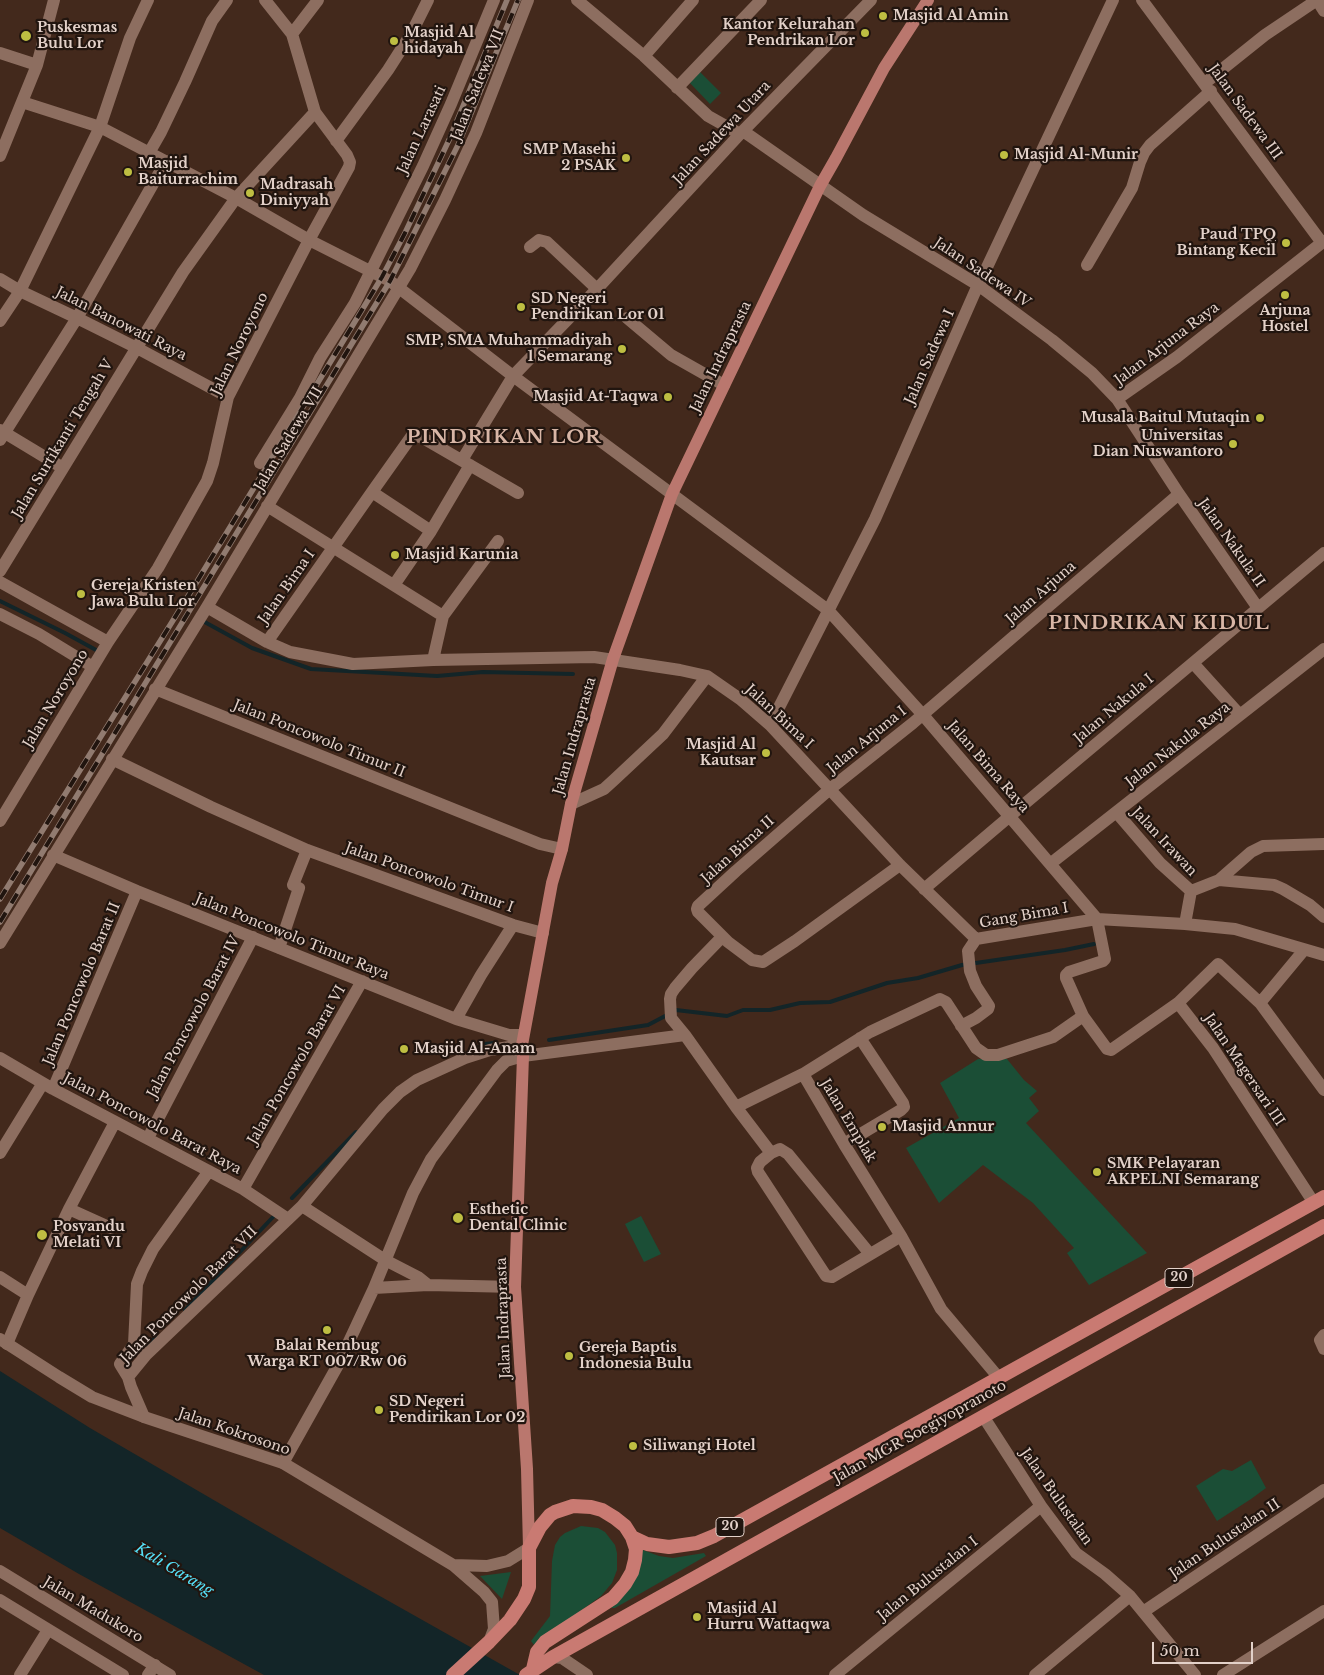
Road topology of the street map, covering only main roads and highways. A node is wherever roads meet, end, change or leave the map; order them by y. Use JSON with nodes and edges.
{"nodes":[{"id":1,"x":928,"y":0,"type":"edge"},
{"id":2,"x":1319,"y":1200,"type":"edge"},
{"id":3,"x":1324,"y":1226,"type":"edge"},
{"id":4,"x":632,"y":1537,"type":"junction"},
{"id":5,"x":529,"y":1548,"type":"junction"},
{"id":6,"x":530,"y":1671,"type":"edge"},
{"id":7,"x":453,"y":1675,"type":"edge"}],
"edges":[{"from":1,"to":5,"type":"main road","name":"Jalan Indraprasta"},
{"from":2,"to":4,"type":"highway","name":"Jalan MGR Soegiyopranoto","number":"20"},
{"from":3,"to":6,"type":"highway","name":"Jalan MGR Soegiyopranoto","number":"20"},
{"from":4,"to":5,"type":"highway","name":"Jalan MGR Soegiyopranoto","number":"20"},
{"from":4,"to":6,"type":"highway","name":"Jalan MGR Soegiyopranoto","number":"20"},
{"from":5,"to":7,"type":"highway","name":"Jalan MGR Soegiyopranoto","number":"20"}]}
